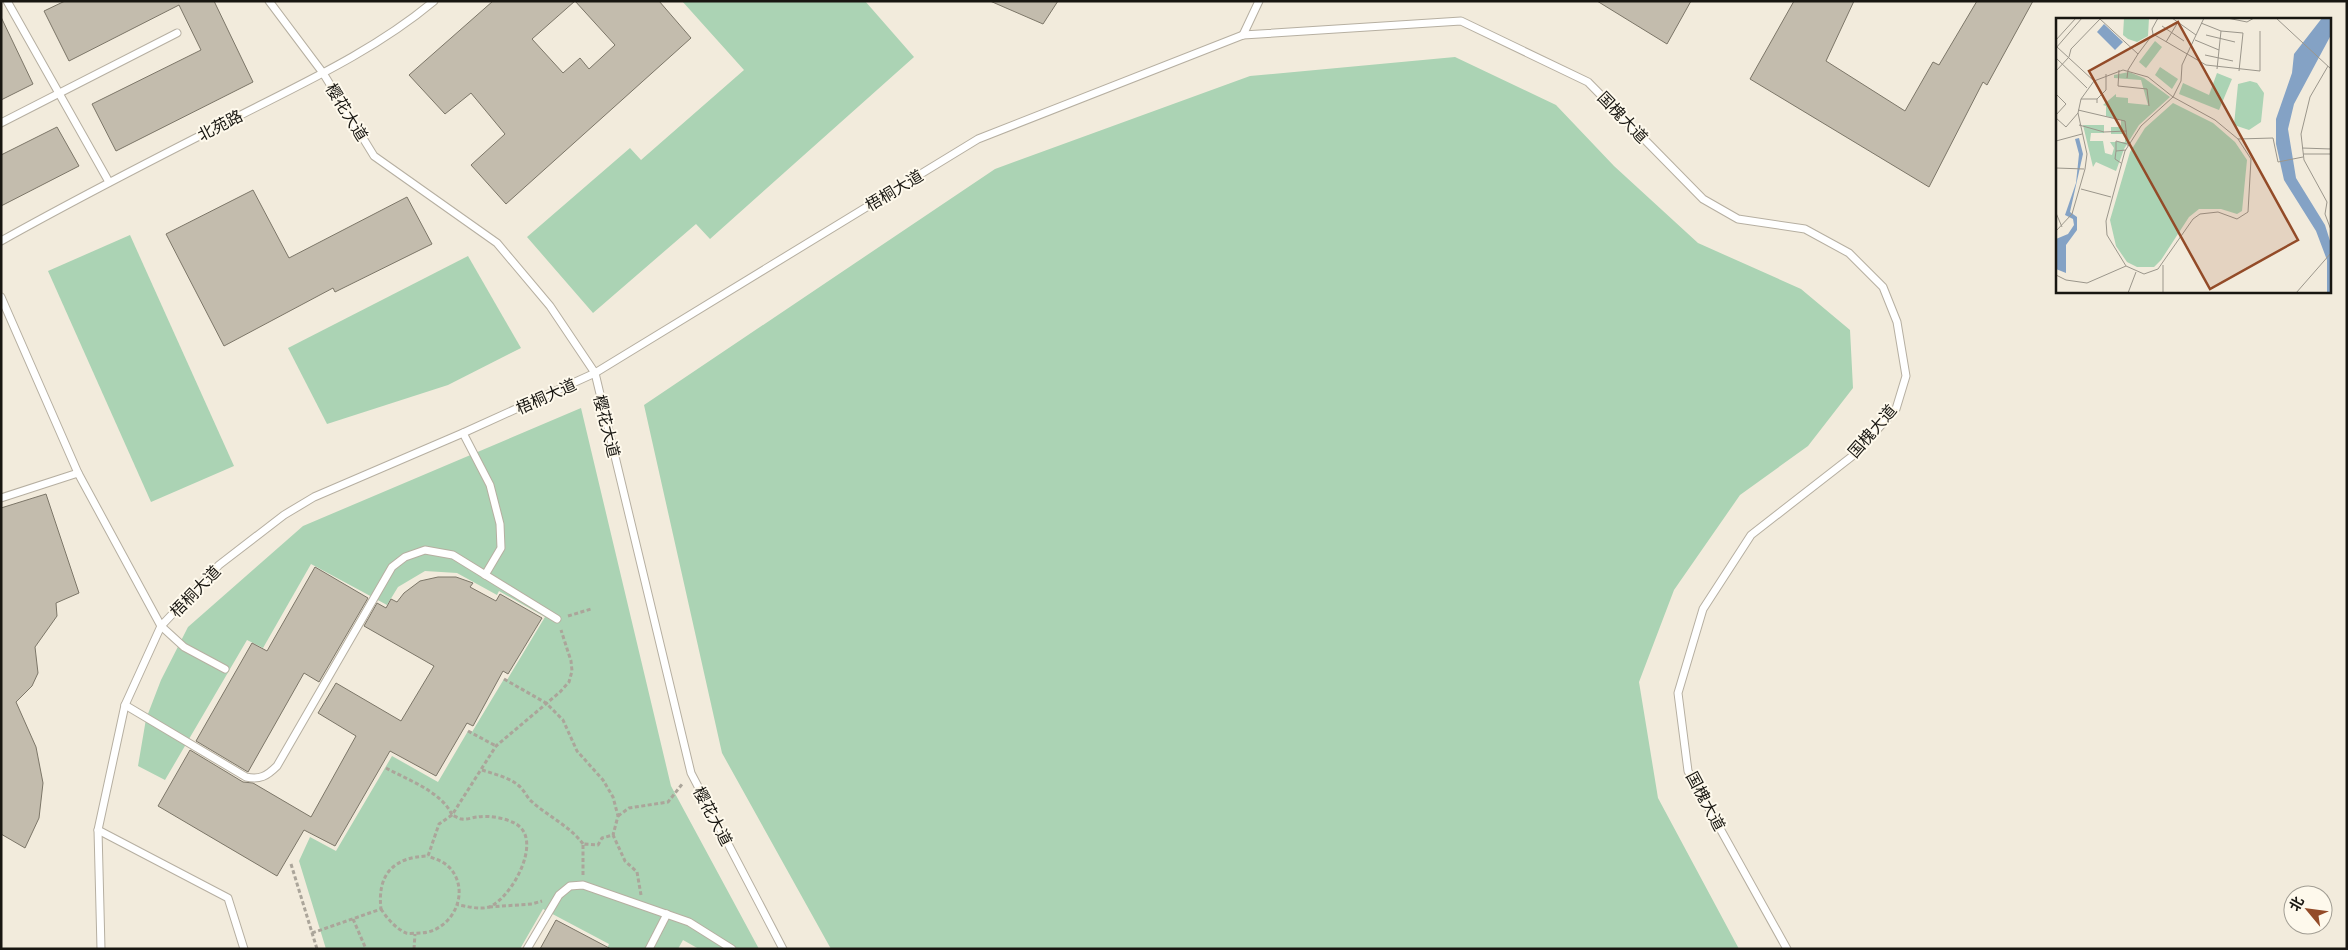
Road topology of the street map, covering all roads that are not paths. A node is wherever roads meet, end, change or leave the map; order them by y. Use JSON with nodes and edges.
{"nodes":[{"id":1,"x":7,"y":1,"type":"edge"},
{"id":2,"x":269,"y":1,"type":"edge"},
{"id":3,"x":434,"y":1,"type":"edge"},
{"id":4,"x":1259,"y":1,"type":"edge"},
{"id":5,"x":177,"y":33,"type":"dead end"},
{"id":6,"x":1243,"y":34,"type":"junction"},
{"id":7,"x":323,"y":73,"type":"junction"},
{"id":8,"x":59,"y":94,"type":"junction"},
{"id":9,"x":1,"y":123,"type":"edge"},
{"id":10,"x":109,"y":182,"type":"junction"},
{"id":11,"x":1,"y":241,"type":"edge"},
{"id":12,"x":1,"y":297,"type":"edge"},
{"id":13,"x":595,"y":373,"type":"junction"},
{"id":14,"x":463,"y":433,"type":"junction"},
{"id":15,"x":78,"y":473,"type":"junction"},
{"id":16,"x":1,"y":498,"type":"edge"},
{"id":17,"x":485,"y":575,"type":"junction"},
{"id":18,"x":557,"y":619,"type":"road end"},
{"id":19,"x":161,"y":626,"type":"junction"},
{"id":20,"x":226,"y":669,"type":"dead end"},
{"id":21,"x":125,"y":705,"type":"junction"},
{"id":22,"x":98,"y":830,"type":"junction"},
{"id":23,"x":667,"y":914,"type":"junction"},
{"id":24,"x":100,"y":949,"type":"edge"},
{"id":25,"x":244,"y":949,"type":"edge"},
{"id":26,"x":527,"y":949,"type":"edge"},
{"id":27,"x":649,"y":949,"type":"edge"},
{"id":28,"x":732,"y":949,"type":"edge"},
{"id":29,"x":783,"y":949,"type":"edge"},
{"id":30,"x":1787,"y":949,"type":"edge"}],
"edges":[{"from":1,"to":8,"type":"lane"},
{"from":2,"to":7,"type":"lane","name":"樱花大道"},
{"from":3,"to":7,"type":"lane","name":"北苑路"},
{"from":4,"to":6,"type":"lane"},
{"from":5,"to":8,"type":"lane"},
{"from":6,"to":13,"type":"lane","name":"梧桐大道"},
{"from":6,"to":30,"type":"lane","name":"国槐大道"},
{"from":7,"to":10,"type":"lane","name":"北苑路"},
{"from":7,"to":13,"type":"lane","name":"樱花大道"},
{"from":8,"to":9,"type":"lane"},
{"from":8,"to":10,"type":"lane"},
{"from":10,"to":11,"type":"lane","name":"北苑路"},
{"from":12,"to":15,"type":"lane"},
{"from":13,"to":14,"type":"lane","name":"梧桐大道"},
{"from":13,"to":29,"type":"lane","name":"樱花大道"},
{"from":14,"to":17,"type":"lane"},
{"from":14,"to":19,"type":"lane","name":"梧桐大道"},
{"from":15,"to":16,"type":"lane"},
{"from":15,"to":19,"type":"lane"},
{"from":17,"to":18,"type":"lane"},
{"from":17,"to":21,"type":"lane"},
{"from":19,"to":20,"type":"lane"},
{"from":19,"to":21,"type":"lane","name":"梧桐大道"},
{"from":21,"to":22,"type":"lane","name":"梧桐大道"},
{"from":22,"to":24,"type":"lane","name":"梧桐大道"},
{"from":22,"to":25,"type":"lane"},
{"from":23,"to":26,"type":"lane"},
{"from":23,"to":27,"type":"lane"},
{"from":23,"to":28,"type":"lane"}]}
